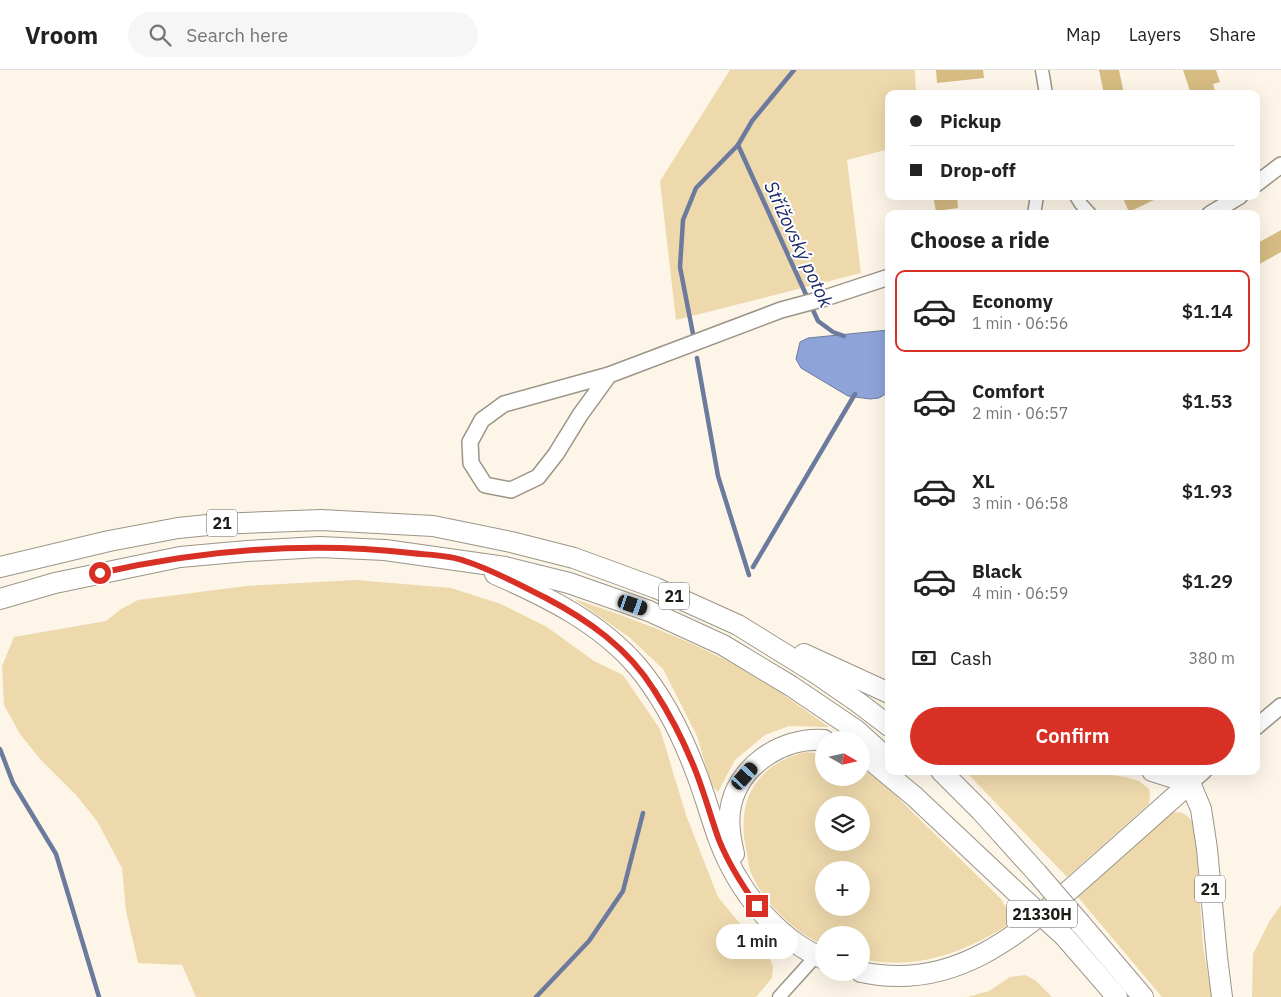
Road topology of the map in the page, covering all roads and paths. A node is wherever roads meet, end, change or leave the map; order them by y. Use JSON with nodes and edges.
{"nodes":[{"id":1,"x":1042,"y":70,"type":"edge"},
{"id":2,"x":1045,"y":90,"type":"edge"},
{"id":3,"x":1281,"y":165,"type":"edge"},
{"id":4,"x":1260,"y":181,"type":"edge"},
{"id":5,"x":1078,"y":200,"type":"edge"},
{"id":6,"x":1233,"y":200,"type":"edge"},
{"id":7,"x":1086,"y":210,"type":"edge"},
{"id":8,"x":1217,"y":210,"type":"edge"},
{"id":9,"x":885,"y":278,"type":"edge"},
{"id":10,"x":609,"y":375,"type":"junction"},
{"id":11,"x":464,"y":560,"type":"junction"},
{"id":12,"x":5,"y":565,"type":"edge"},
{"id":13,"x":0,"y":599,"type":"edge"},
{"id":14,"x":738,"y":626,"type":"junction"},
{"id":15,"x":885,"y":691,"type":"edge"},
{"id":16,"x":1281,"y":706,"type":"edge"},
{"id":17,"x":885,"y":723,"type":"edge"},
{"id":18,"x":1260,"y":724,"type":"edge"},
{"id":19,"x":815,"y":740,"type":"edge"},
{"id":20,"x":885,"y":756,"type":"edge"},
{"id":21,"x":870,"y":759,"type":"edge"},
{"id":22,"x":885,"y":771,"type":"edge"},
{"id":23,"x":890,"y":775,"type":"edge"},
{"id":24,"x":905,"y":775,"type":"edge"},
{"id":25,"x":945,"y":775,"type":"edge"},
{"id":26,"x":1182,"y":775,"type":"edge"},
{"id":27,"x":1197,"y":777,"type":"edge"},
{"id":28,"x":1018,"y":890,"type":"junction"},
{"id":29,"x":757,"y":906,"type":"junction"},
{"id":30,"x":815,"y":955,"type":"edge"},
{"id":31,"x":815,"y":963,"type":"edge"},
{"id":32,"x":870,"y":973,"type":"edge"},
{"id":33,"x":779,"y":997,"type":"edge"},
{"id":34,"x":1117,"y":997,"type":"edge"},
{"id":35,"x":1143,"y":997,"type":"edge"},
{"id":36,"x":1222,"y":997,"type":"edge"}],
"edges":[{"from":1,"to":2,"type":"street"},
{"from":3,"to":4,"type":"street"},
{"from":5,"to":7,"type":"street"},
{"from":6,"to":8,"type":"street"},
{"from":9,"to":10,"type":"street"},
{"from":10,"to":10,"type":"street"},
{"from":11,"to":13,"type":"highway","number":"21"},
{"from":11,"to":20,"type":"highway","number":"21"},
{"from":11,"to":29,"type":"highway","number":"21"},
{"from":12,"to":14,"type":"highway","number":"21"},
{"from":14,"to":15,"type":"highway"},
{"from":14,"to":17,"type":"highway","number":"21"},
{"from":16,"to":18,"type":"street"},
{"from":19,"to":29,"type":"highway"},
{"from":21,"to":22,"type":"highway"},
{"from":23,"to":28,"type":"highway"},
{"from":24,"to":28,"type":"highway"},
{"from":25,"to":35,"type":"highway","bridge":true},
{"from":26,"to":27,"type":"highway"},
{"from":27,"to":32,"type":"highway","number":"21330H"},
{"from":27,"to":36,"type":"highway","number":"21"},
{"from":28,"to":34,"type":"highway","bridge":true},
{"from":29,"to":30,"type":"highway"},
{"from":31,"to":33,"type":"street"}]}
